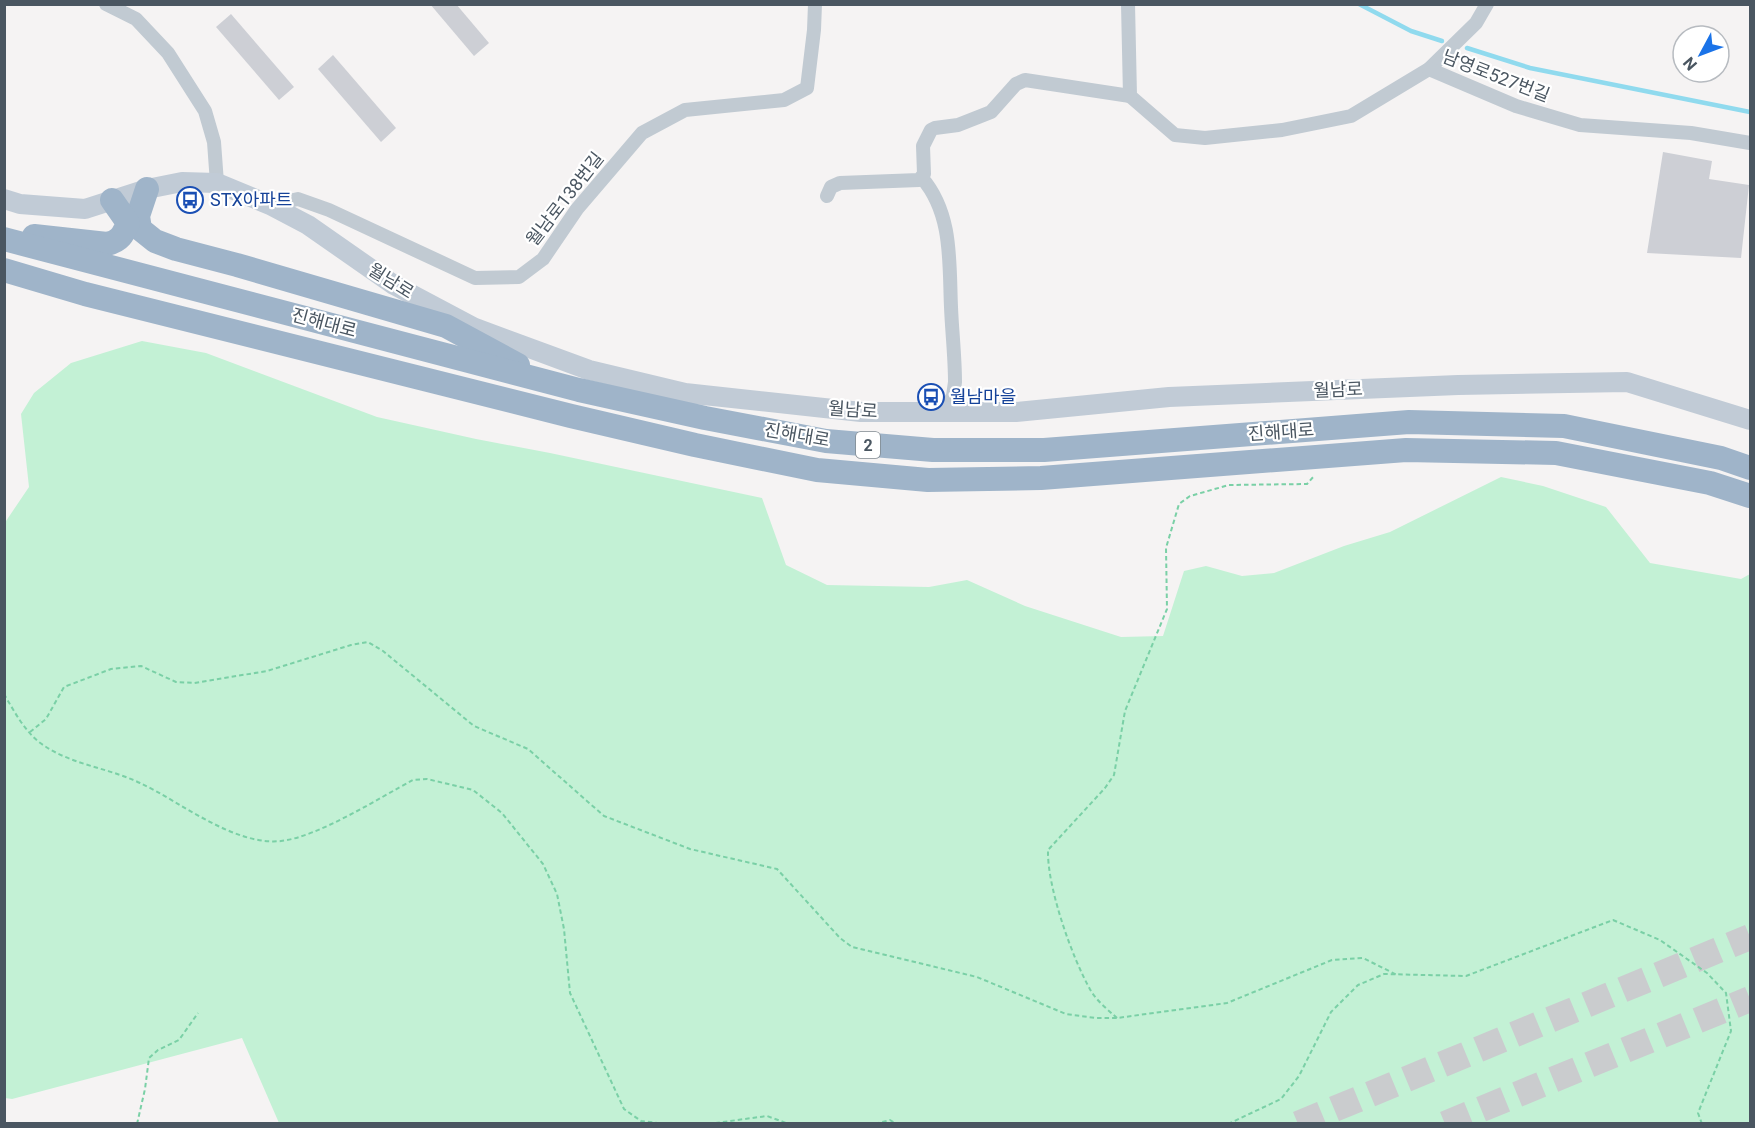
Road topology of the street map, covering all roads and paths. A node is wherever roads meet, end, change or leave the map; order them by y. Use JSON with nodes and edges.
{"nodes":[{"id":1,"x":105,"y":4,"type":"edge"},
{"id":2,"x":815,"y":4,"type":"edge"},
{"id":3,"x":1128,"y":4,"type":"edge"},
{"id":4,"x":1487,"y":4,"type":"edge"},
{"id":5,"x":1429,"y":69,"type":"junction"},
{"id":6,"x":1130,"y":96,"type":"junction"},
{"id":7,"x":1750,"y":142,"type":"edge"},
{"id":8,"x":922,"y":178,"type":"junction"},
{"id":9,"x":217,"y":183,"type":"junction"},
{"id":10,"x":147,"y":189,"type":"junction"},
{"id":11,"x":827,"y":196,"type":"dead end"},
{"id":12,"x":4,"y":200,"type":"edge"},
{"id":13,"x":112,"y":201,"type":"junction"},
{"id":14,"x":270,"y":205,"type":"junction"},
{"id":15,"x":4,"y":234,"type":"edge"},
{"id":16,"x":4,"y":239,"type":"edge"},
{"id":17,"x":4,"y":270,"type":"edge"},
{"id":18,"x":4,"y":281,"type":"edge"},
{"id":19,"x":86,"y":294,"type":"junction"},
{"id":20,"x":555,"y":384,"type":"junction"},
{"id":21,"x":943,"y":412,"type":"junction"},
{"id":22,"x":1750,"y":420,"type":"edge"},
{"id":23,"x":1750,"y":468,"type":"edge"},
{"id":24,"x":1318,"y":472,"type":"dead end"},
{"id":25,"x":1750,"y":496,"type":"edge"},
{"id":26,"x":4,"y":694,"type":"edge"},
{"id":27,"x":30,"y":732,"type":"junction"},
{"id":28,"x":1397,"y":975,"type":"junction"},
{"id":29,"x":198,"y":1013,"type":"dead end"},
{"id":30,"x":1117,"y":1018,"type":"junction"},
{"id":31,"x":137,"y":1124,"type":"edge"},
{"id":32,"x":666,"y":1124,"type":"edge"},
{"id":33,"x":708,"y":1124,"type":"edge"},
{"id":34,"x":789,"y":1124,"type":"edge"},
{"id":35,"x":875,"y":1124,"type":"edge"},
{"id":36,"x":896,"y":1124,"type":"edge"},
{"id":37,"x":1228,"y":1124,"type":"edge"},
{"id":38,"x":1702,"y":1124,"type":"edge"}],
"edges":[{"from":1,"to":9,"type":"street"},
{"from":2,"to":14,"type":"street","name":"월남로138번길"},
{"from":3,"to":6,"type":"street"},
{"from":4,"to":5,"type":"street"},
{"from":5,"to":6,"type":"street","name":"남영로527번길"},
{"from":5,"to":7,"type":"street","name":"남영로527번길"},
{"from":6,"to":8,"type":"street"},
{"from":8,"to":11,"type":"street"},
{"from":8,"to":21,"type":"street"},
{"from":9,"to":10,"type":"main road","name":"월남로"},
{"from":9,"to":14,"type":"main road","name":"월남로"},
{"from":10,"to":13,"type":"main road","name":"월남로"},
{"from":10,"to":20,"type":"highway"},
{"from":12,"to":13,"type":"main road","name":"월남로"},
{"from":13,"to":15,"type":"highway"},
{"from":14,"to":21,"type":"main road","name":"월남로"},
{"from":16,"to":20,"type":"highway","name":"진해대로","number":"2"},
{"from":17,"to":19,"type":"highway","name":"진해대로","number":"2"},
{"from":18,"to":19,"type":"highway"},
{"from":19,"to":25,"type":"highway","name":"진해대로","number":"2"},
{"from":20,"to":23,"type":"highway","name":"진해대로","number":"2"},
{"from":21,"to":22,"type":"main road","name":"월남로"},
{"from":24,"to":30,"type":"path"},
{"from":26,"to":27,"type":"path"},
{"from":27,"to":30,"type":"path"},
{"from":27,"to":32,"type":"path"},
{"from":28,"to":30,"type":"path"},
{"from":28,"to":37,"type":"path"},
{"from":28,"to":38,"type":"path"},
{"from":29,"to":31,"type":"path"},
{"from":33,"to":34,"type":"path"},
{"from":35,"to":36,"type":"path"}]}
